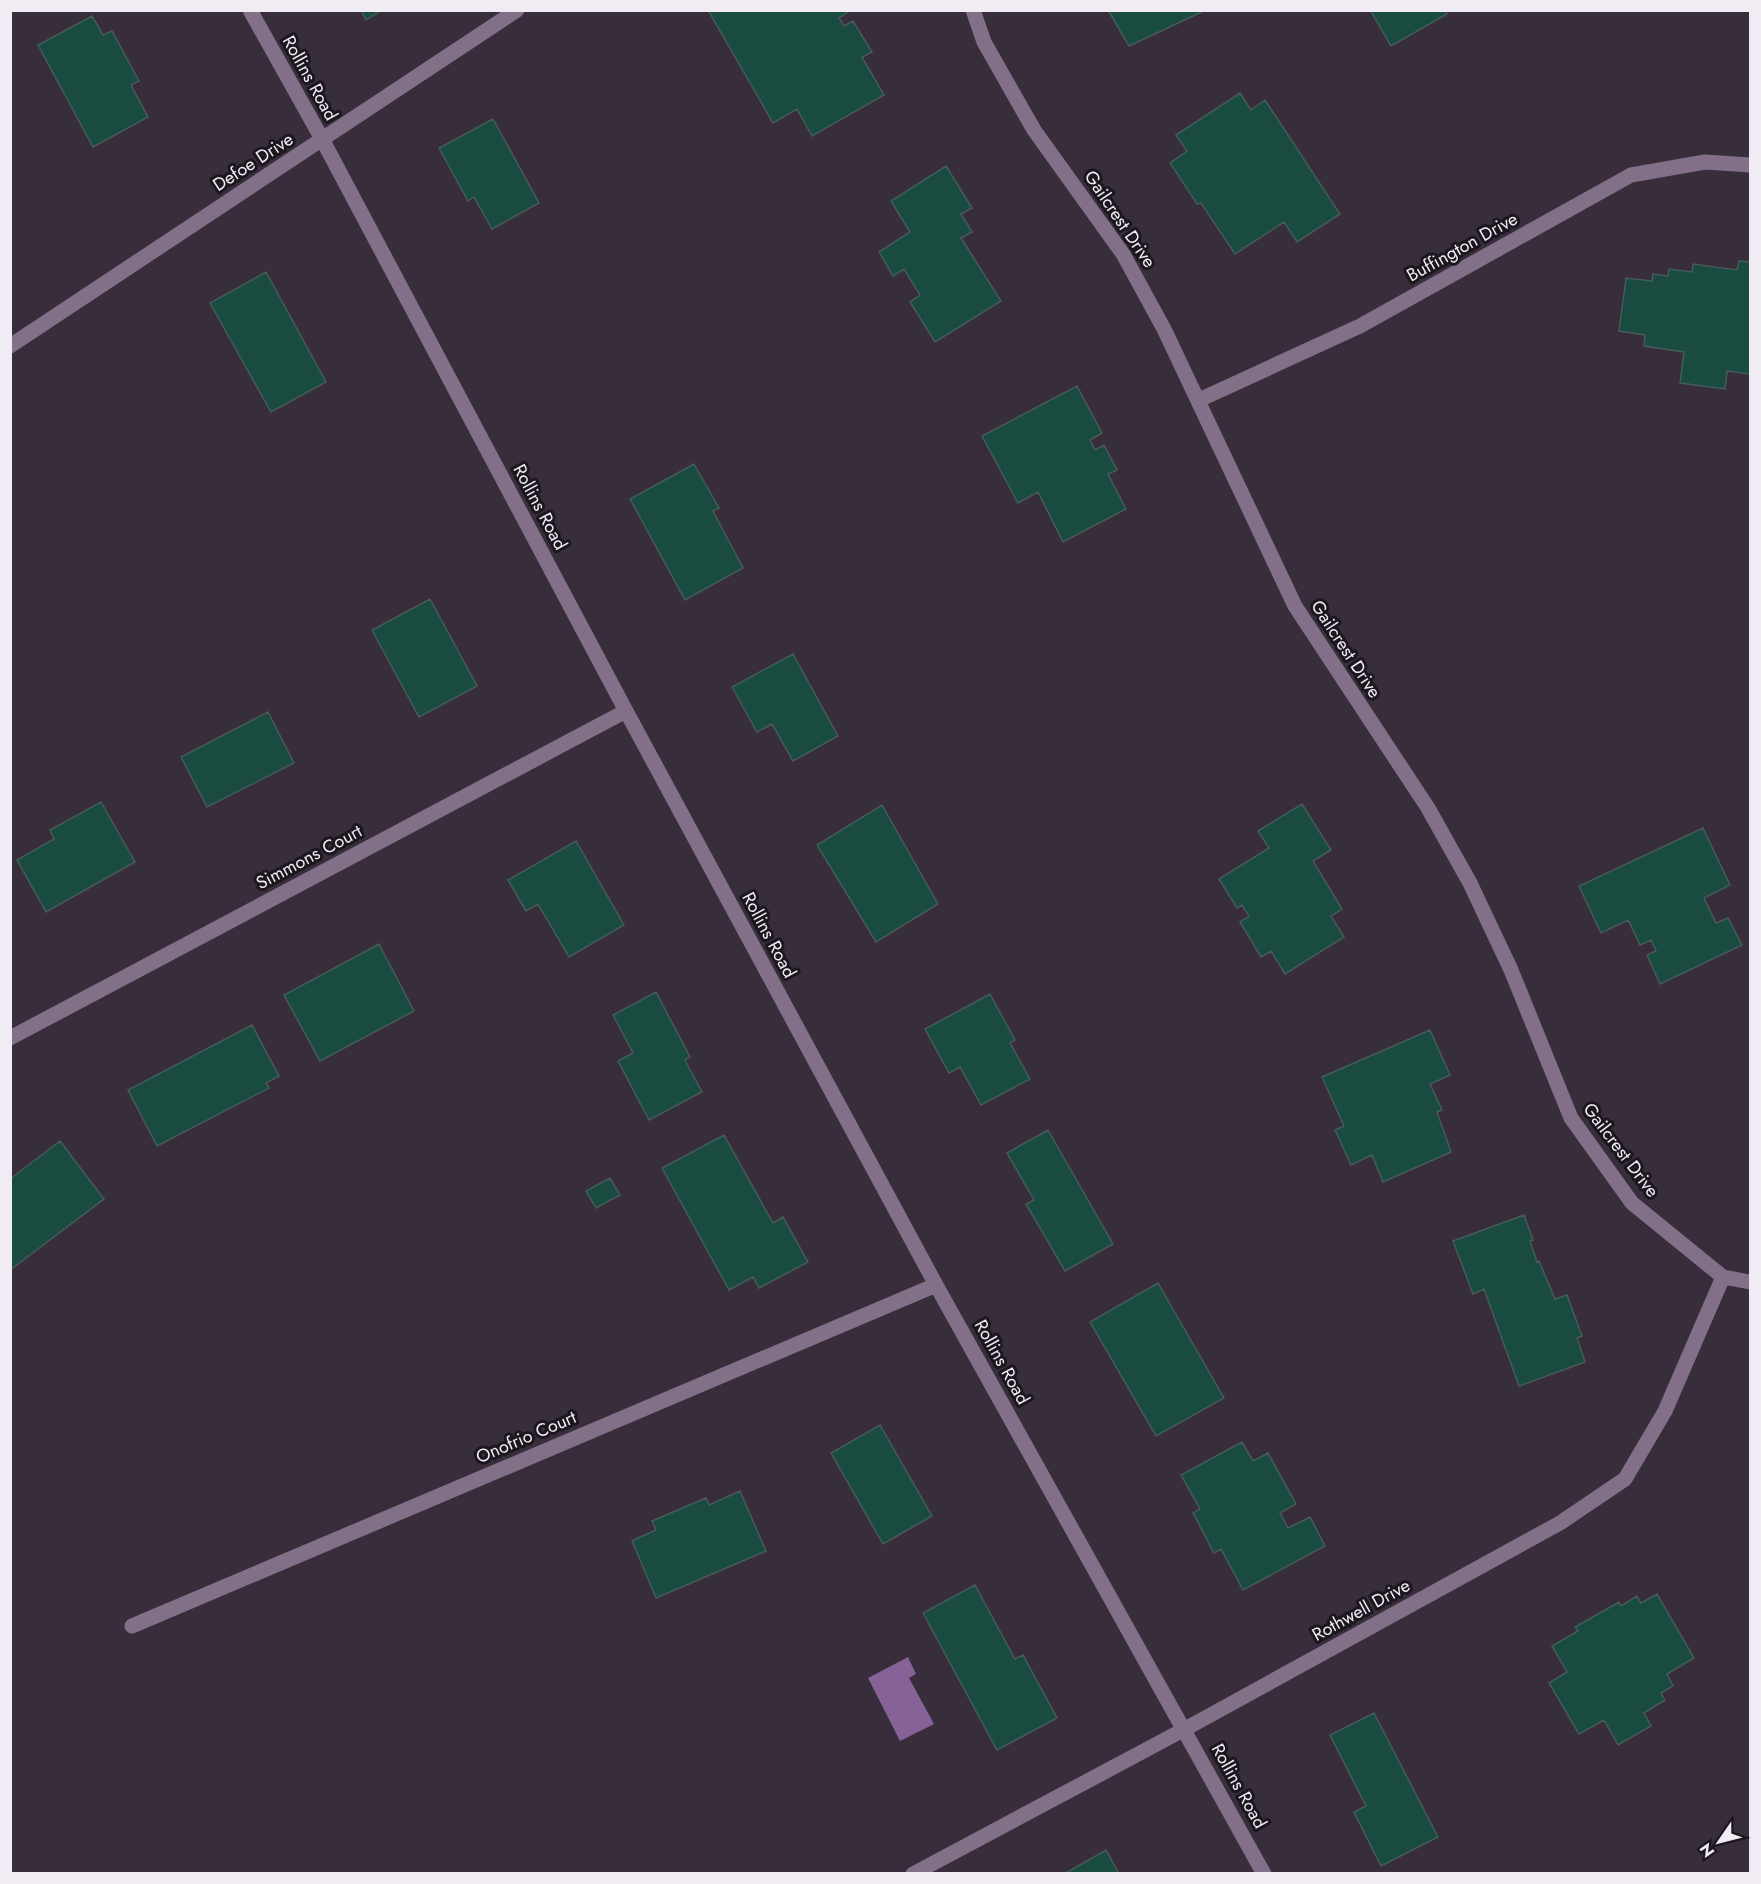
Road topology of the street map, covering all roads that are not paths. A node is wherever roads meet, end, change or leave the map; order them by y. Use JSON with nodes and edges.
{"nodes":[{"id":1,"x":250,"y":10,"type":"edge"},
{"id":2,"x":516,"y":10,"type":"edge"},
{"id":3,"x":973,"y":10,"type":"edge"},
{"id":4,"x":322,"y":140,"type":"junction"},
{"id":5,"x":1750,"y":165,"type":"edge"},
{"id":6,"x":10,"y":346,"type":"edge"},
{"id":7,"x":1199,"y":400,"type":"junction"},
{"id":8,"x":626,"y":711,"type":"junction"},
{"id":9,"x":10,"y":1038,"type":"edge"},
{"id":10,"x":1723,"y":1277,"type":"junction"},
{"id":11,"x":1750,"y":1282,"type":"edge"},
{"id":12,"x":936,"y":1285,"type":"junction"},
{"id":13,"x":132,"y":1626,"type":"dead end"},
{"id":14,"x":1185,"y":1729,"type":"junction"},
{"id":15,"x":913,"y":1874,"type":"edge"},
{"id":16,"x":1264,"y":1874,"type":"edge"}],
"edges":[{"from":1,"to":4,"type":"street","name":"Rollins Road"},
{"from":2,"to":4,"type":"street","name":"Defoe Drive"},
{"from":3,"to":7,"type":"street","name":"Gailcrest Drive"},
{"from":4,"to":6,"type":"street","name":"Defoe Drive"},
{"from":4,"to":8,"type":"street","name":"Rollins Road"},
{"from":5,"to":7,"type":"street","name":"Buffington Drive"},
{"from":7,"to":10,"type":"street","name":"Gailcrest Drive"},
{"from":8,"to":9,"type":"street","name":"Simmons Court"},
{"from":8,"to":12,"type":"street","name":"Rollins Road"},
{"from":10,"to":11,"type":"street"},
{"from":10,"to":14,"type":"street","name":"Rothwell Drive"},
{"from":12,"to":13,"type":"street","name":"Onofrio Court"},
{"from":12,"to":14,"type":"street","name":"Rollins Road"},
{"from":14,"to":15,"type":"street","name":"Rothwell Drive"},
{"from":14,"to":16,"type":"street","name":"Rollins Road"}]}
